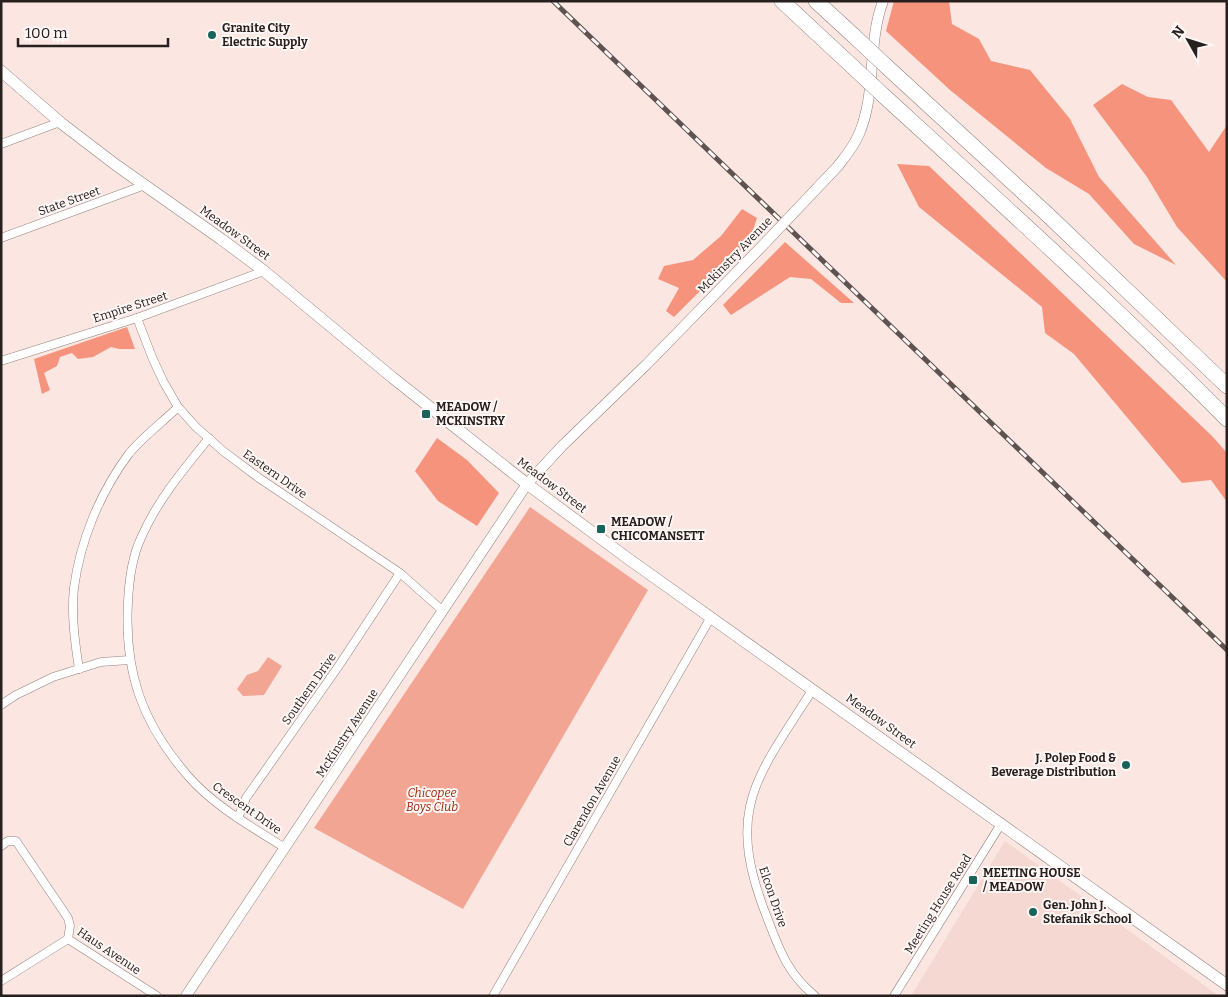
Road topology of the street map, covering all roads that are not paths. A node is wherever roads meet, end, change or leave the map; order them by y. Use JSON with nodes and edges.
{"nodes":[{"id":1,"x":782,"y":1,"type":"edge"},
{"id":2,"x":816,"y":1,"type":"edge"},
{"id":3,"x":883,"y":1,"type":"edge"},
{"id":4,"x":1,"y":71,"type":"edge"},
{"id":5,"x":60,"y":122,"type":"junction"},
{"id":6,"x":1,"y":144,"type":"edge"},
{"id":7,"x":145,"y":186,"type":"junction"},
{"id":8,"x":1,"y":238,"type":"edge"},
{"id":9,"x":264,"y":272,"type":"junction"},
{"id":10,"x":137,"y":318,"type":"junction"},
{"id":11,"x":1,"y":360,"type":"edge"},
{"id":12,"x":1227,"y":386,"type":"edge"},
{"id":13,"x":178,"y":407,"type":"junction"},
{"id":14,"x":1227,"y":419,"type":"edge"},
{"id":15,"x":209,"y":438,"type":"junction"},
{"id":16,"x":527,"y":484,"type":"junction"},
{"id":17,"x":400,"y":573,"type":"junction"},
{"id":18,"x":443,"y":611,"type":"junction"},
{"id":19,"x":711,"y":617,"type":"junction"},
{"id":20,"x":130,"y":660,"type":"junction"},
{"id":21,"x":79,"y":669,"type":"junction"},
{"id":22,"x":813,"y":689,"type":"junction"},
{"id":23,"x":1,"y":705,"type":"edge"},
{"id":24,"x":238,"y":818,"type":"junction"},
{"id":25,"x":1001,"y":824,"type":"junction"},
{"id":26,"x":1,"y":846,"type":"edge"},
{"id":27,"x":285,"y":848,"type":"junction"},
{"id":28,"x":68,"y":939,"type":"junction"},
{"id":29,"x":1,"y":981,"type":"edge"},
{"id":30,"x":1227,"y":985,"type":"edge"},
{"id":31,"x":157,"y":996,"type":"edge"},
{"id":32,"x":186,"y":996,"type":"edge"},
{"id":33,"x":493,"y":996,"type":"edge"},
{"id":34,"x":815,"y":996,"type":"edge"},
{"id":35,"x":894,"y":996,"type":"edge"}],
"edges":[{"from":1,"to":14,"type":"highway","bridge":true},
{"from":2,"to":12,"type":"highway","bridge":true},
{"from":3,"to":16,"type":"street","name":"Mckinstry Avenue","bridge":true},
{"from":4,"to":5,"type":"main road","name":"Meadow Street"},
{"from":5,"to":6,"type":"street"},
{"from":5,"to":7,"type":"main road","name":"Meadow Street"},
{"from":7,"to":8,"type":"street","name":"State Street"},
{"from":7,"to":9,"type":"main road","name":"Meadow Street"},
{"from":9,"to":10,"type":"street","name":"Empire Street"},
{"from":9,"to":16,"type":"main road","name":"Meadow Street"},
{"from":10,"to":11,"type":"street","name":"Empire Street"},
{"from":10,"to":13,"type":"street","name":"Eastern Drive"},
{"from":13,"to":15,"type":"street","name":"Eastern Drive"},
{"from":13,"to":21,"type":"street"},
{"from":15,"to":17,"type":"street","name":"Eastern Drive"},
{"from":15,"to":20,"type":"street","name":"Crescent Drive"},
{"from":16,"to":18,"type":"street","name":"McKinstry Avenue"},
{"from":16,"to":19,"type":"main road","name":"Meadow Street"},
{"from":17,"to":18,"type":"street","name":"Eastern Drive"},
{"from":17,"to":24,"type":"street","name":"Southern Drive"},
{"from":18,"to":27,"type":"street","name":"McKinstry Avenue"},
{"from":19,"to":22,"type":"main road","name":"Meadow Street"},
{"from":19,"to":33,"type":"street","name":"Clarendon Avenue"},
{"from":20,"to":21,"type":"street"},
{"from":20,"to":24,"type":"street","name":"Crescent Drive"},
{"from":21,"to":23,"type":"street"},
{"from":22,"to":25,"type":"main road","name":"Meadow Street"},
{"from":22,"to":34,"type":"street","name":"Elcon Drive"},
{"from":24,"to":27,"type":"street","name":"Crescent Drive"},
{"from":25,"to":30,"type":"main road","name":"Meadow Street"},
{"from":25,"to":35,"type":"street","name":"Meeting House Road"},
{"from":26,"to":28,"type":"street","name":"Haus Avenue"},
{"from":27,"to":32,"type":"street","name":"McKinstry Avenue"},
{"from":28,"to":29,"type":"street"},
{"from":28,"to":31,"type":"street","name":"Haus Avenue"}]}
